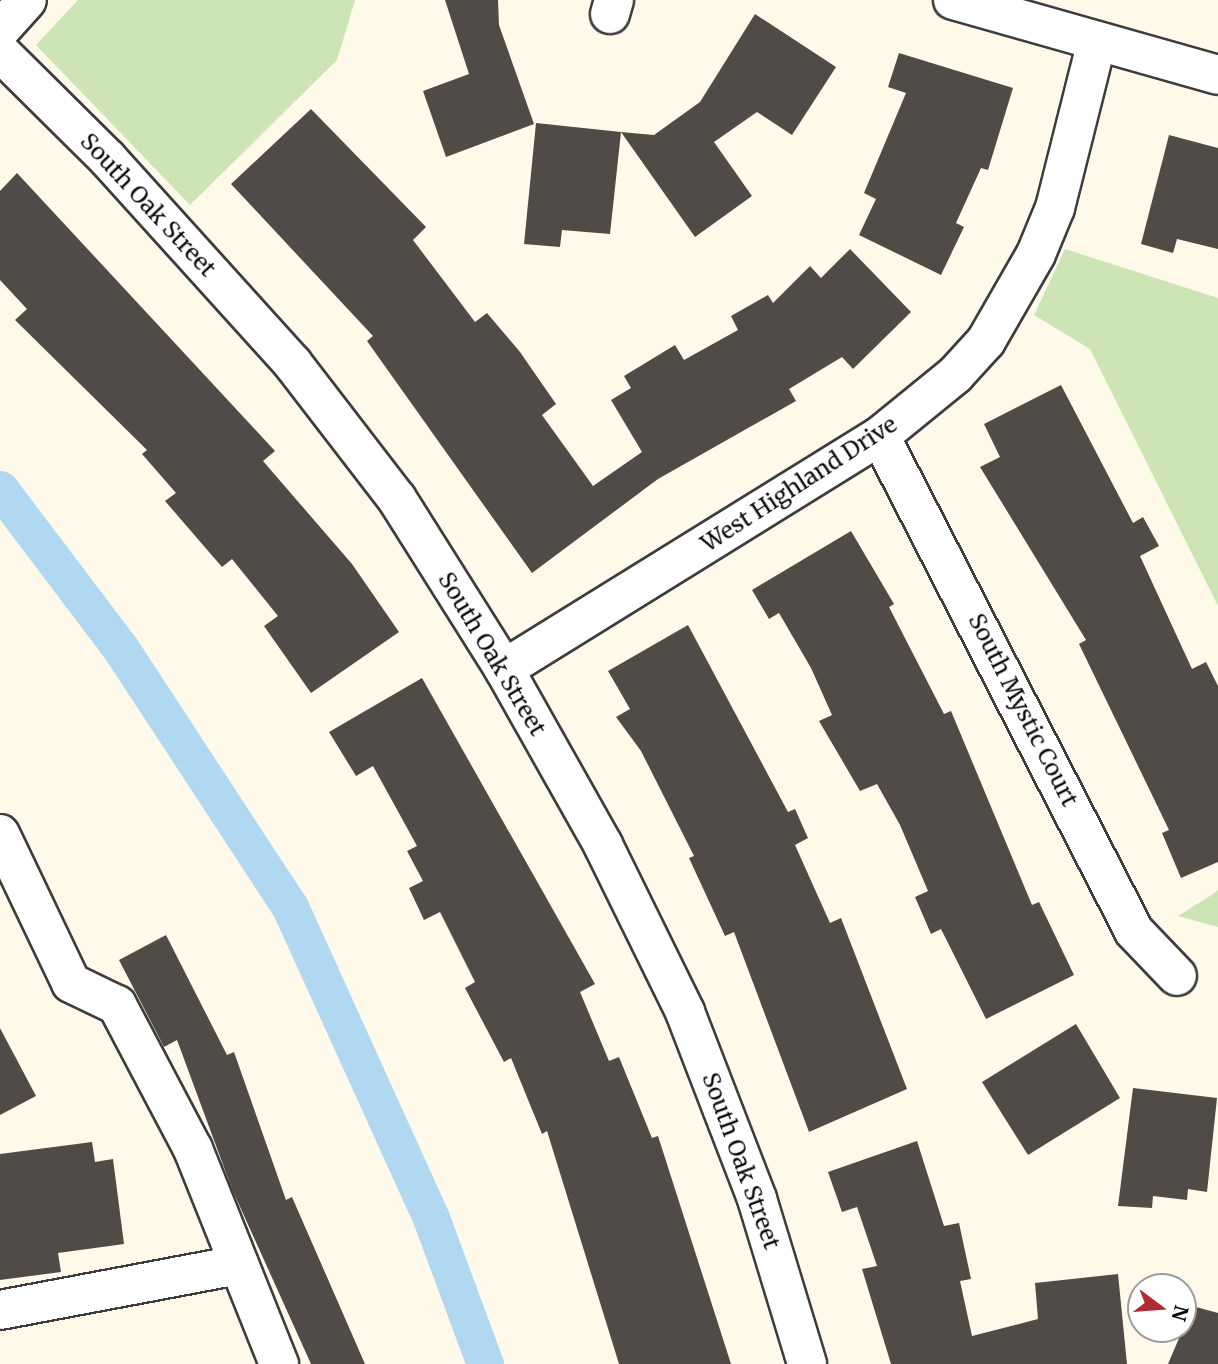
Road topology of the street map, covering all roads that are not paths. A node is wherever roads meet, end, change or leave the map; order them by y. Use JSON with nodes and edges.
{"nodes":[{"id":1,"x":27,"y":0,"type":"edge"},
{"id":2,"x":953,"y":0,"type":"edge"},
{"id":3,"x":0,"y":30,"type":"edge"},
{"id":4,"x":1097,"y":41,"type":"junction"},
{"id":5,"x":0,"y":52,"type":"edge"},
{"id":6,"x":1218,"y":75,"type":"edge"},
{"id":7,"x":880,"y":436,"type":"junction"},
{"id":8,"x":504,"y":669,"type":"junction"},
{"id":9,"x":0,"y":834,"type":"edge"},
{"id":10,"x":1177,"y":976,"type":"dead end"},
{"id":11,"x":239,"y":1265,"type":"junction"},
{"id":12,"x":0,"y":1310,"type":"edge"},
{"id":13,"x":279,"y":1364,"type":"edge"},
{"id":14,"x":807,"y":1364,"type":"edge"}],
"edges":[{"from":1,"to":3,"type":"street"},
{"from":2,"to":4,"type":"street"},
{"from":4,"to":6,"type":"street"},
{"from":4,"to":7,"type":"street","name":"West Highland Drive"},
{"from":5,"to":8,"type":"street","name":"South Oak Street"},
{"from":7,"to":8,"type":"street","name":"West Highland Drive"},
{"from":7,"to":10,"type":"street","name":"South Mystic Court"},
{"from":8,"to":14,"type":"street","name":"South Oak Street"},
{"from":9,"to":11,"type":"street"},
{"from":11,"to":12,"type":"street"},
{"from":11,"to":13,"type":"street"}]}
